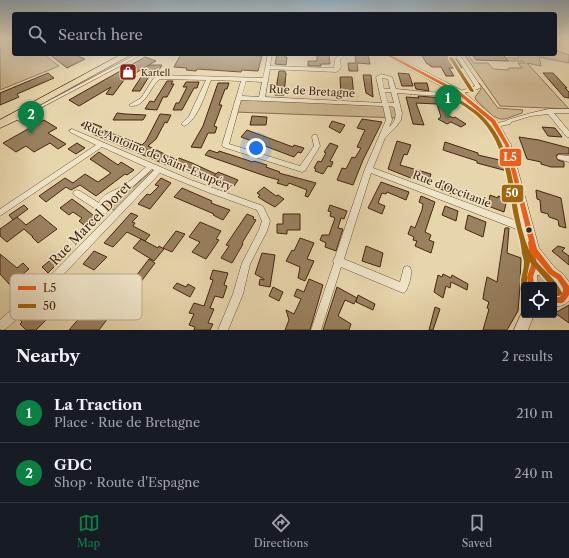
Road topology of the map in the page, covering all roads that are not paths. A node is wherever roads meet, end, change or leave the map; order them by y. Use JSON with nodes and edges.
{"nodes":[{"id":1,"x":116,"y":56,"type":"edge"},
{"id":2,"x":124,"y":56,"type":"edge"},
{"id":3,"x":136,"y":56,"type":"edge"},
{"id":4,"x":270,"y":56,"type":"edge"},
{"id":5,"x":342,"y":56,"type":"dead end"},
{"id":6,"x":390,"y":56,"type":"edge"},
{"id":7,"x":458,"y":56,"type":"edge"},
{"id":8,"x":268,"y":68,"type":"junction"},
{"id":9,"x":209,"y":78,"type":"junction"},
{"id":10,"x":244,"y":80,"type":"junction"},
{"id":11,"x":265,"y":80,"type":"junction"},
{"id":12,"x":478,"y":87,"type":"junction"},
{"id":13,"x":382,"y":90,"type":"junction"},
{"id":14,"x":394,"y":91,"type":"junction"},
{"id":15,"x":458,"y":92,"type":"junction"},
{"id":16,"x":465,"y":97,"type":"junction"},
{"id":17,"x":238,"y":98,"type":"junction"},
{"id":18,"x":262,"y":99,"type":"junction"},
{"id":19,"x":385,"y":104,"type":"junction"},
{"id":20,"x":132,"y":105,"type":"dead end"},
{"id":21,"x":397,"y":105,"type":"junction"},
{"id":22,"x":36,"y":110,"type":"junction"},
{"id":23,"x":549,"y":111,"type":"junction"},
{"id":24,"x":569,"y":111,"type":"edge"},
{"id":25,"x":0,"y":116,"type":"edge"},
{"id":26,"x":32,"y":117,"type":"dead end"},
{"id":27,"x":18,"y":118,"type":"junction"},
{"id":28,"x":24,"y":122,"type":"dead end"},
{"id":29,"x":495,"y":123,"type":"junction"},
{"id":30,"x":184,"y":124,"type":"dead end"},
{"id":31,"x":0,"y":125,"type":"edge"},
{"id":32,"x":72,"y":131,"type":"dead end"},
{"id":33,"x":569,"y":135,"type":"edge"},
{"id":34,"x":383,"y":136,"type":"junction"},
{"id":35,"x":314,"y":137,"type":"dead end"},
{"id":36,"x":102,"y":144,"type":"junction"},
{"id":37,"x":560,"y":157,"type":"dead end"},
{"id":38,"x":569,"y":159,"type":"edge"},
{"id":39,"x":155,"y":168,"type":"junction"},
{"id":40,"x":369,"y":169,"type":"junction"},
{"id":41,"x":77,"y":193,"type":"dead end"},
{"id":42,"x":105,"y":211,"type":"junction"},
{"id":43,"x":0,"y":213,"type":"edge"},
{"id":44,"x":114,"y":216,"type":"junction"},
{"id":45,"x":527,"y":229,"type":"junction"},
{"id":46,"x":534,"y":250,"type":"junction"},
{"id":47,"x":337,"y":261,"type":"junction"},
{"id":48,"x":407,"y":270,"type":"dead end"},
{"id":49,"x":534,"y":270,"type":"junction"},
{"id":50,"x":551,"y":272,"type":"junction"},
{"id":51,"x":59,"y":274,"type":"edge"},
{"id":52,"x":532,"y":282,"type":"edge"},
{"id":53,"x":565,"y":283,"type":"edge"},
{"id":54,"x":563,"y":298,"type":"edge"},
{"id":55,"x":527,"y":318,"type":"edge"},
{"id":56,"x":224,"y":330,"type":"edge"},
{"id":57,"x":316,"y":330,"type":"edge"},
{"id":58,"x":521,"y":330,"type":"edge"}],
"edges":[{"from":1,"to":25,"type":"main road"},
{"from":2,"to":31,"type":"main road"},
{"from":3,"to":22,"type":"lane"},
{"from":4,"to":8,"type":"street"},
{"from":5,"to":8,"type":"street"},
{"from":6,"to":15,"type":"street"},
{"from":7,"to":12,"type":"street"},
{"from":8,"to":11,"type":"street"},
{"from":9,"to":10,"type":"street"},
{"from":9,"to":20,"type":"street"},
{"from":9,"to":30,"type":"street"},
{"from":10,"to":11,"type":"street"},
{"from":10,"to":17,"type":"street"},
{"from":11,"to":18,"type":"street"},
{"from":12,"to":15,"type":"street"},
{"from":12,"to":16,"type":"street"},
{"from":13,"to":14,"type":"street"},
{"from":13,"to":14,"type":"street"},
{"from":13,"to":19,"type":"street"},
{"from":14,"to":15,"type":"street"},
{"from":14,"to":21,"type":"street"},
{"from":15,"to":16,"type":"street"},
{"from":16,"to":29,"type":"street"},
{"from":17,"to":18,"type":"street","name":"Rue de Bretagne"},
{"from":17,"to":35,"type":"street"},
{"from":18,"to":19,"type":"street","name":"Rue de Bretagne"},
{"from":19,"to":21,"type":"street","name":"Rue de Bretagne"},
{"from":19,"to":34,"type":"street"},
{"from":21,"to":34,"type":"street"},
{"from":22,"to":26,"type":"lane"},
{"from":22,"to":27,"type":"lane"},
{"from":23,"to":24,"type":"street"},
{"from":23,"to":29,"type":"street"},
{"from":23,"to":33,"type":"street"},
{"from":27,"to":28,"type":"lane"},
{"from":27,"to":31,"type":"lane"},
{"from":29,"to":45,"type":"street"},
{"from":32,"to":36,"type":"street","name":"Rue Antoine de Saint-Exupéry"},
{"from":34,"to":40,"type":"street"},
{"from":36,"to":39,"type":"street","name":"Rue Antoine de Saint-Exupéry"},
{"from":36,"to":43,"type":"street"},
{"from":37,"to":38,"type":"street"},
{"from":39,"to":42,"type":"street"},
{"from":39,"to":44,"type":"street","name":"Rue Marcel Doret"},
{"from":39,"to":56,"type":"street","name":"Rue Antoine de Saint-Exupéry"},
{"from":40,"to":45,"type":"street","name":"Rue d'Occitanie"},
{"from":40,"to":47,"type":"street"},
{"from":41,"to":42,"type":"street"},
{"from":42,"to":44,"type":"street"},
{"from":44,"to":51,"type":"street","name":"Rue Marcel Doret"},
{"from":45,"to":46,"type":"street"},
{"from":46,"to":49,"type":"street"},
{"from":46,"to":50,"type":"street"},
{"from":47,"to":48,"type":"street"},
{"from":47,"to":57,"type":"street"},
{"from":49,"to":50,"type":"street"},
{"from":49,"to":52,"type":"street"},
{"from":50,"to":53,"type":"street"},
{"from":53,"to":54,"type":"street"},
{"from":55,"to":58,"type":"street"}]}
